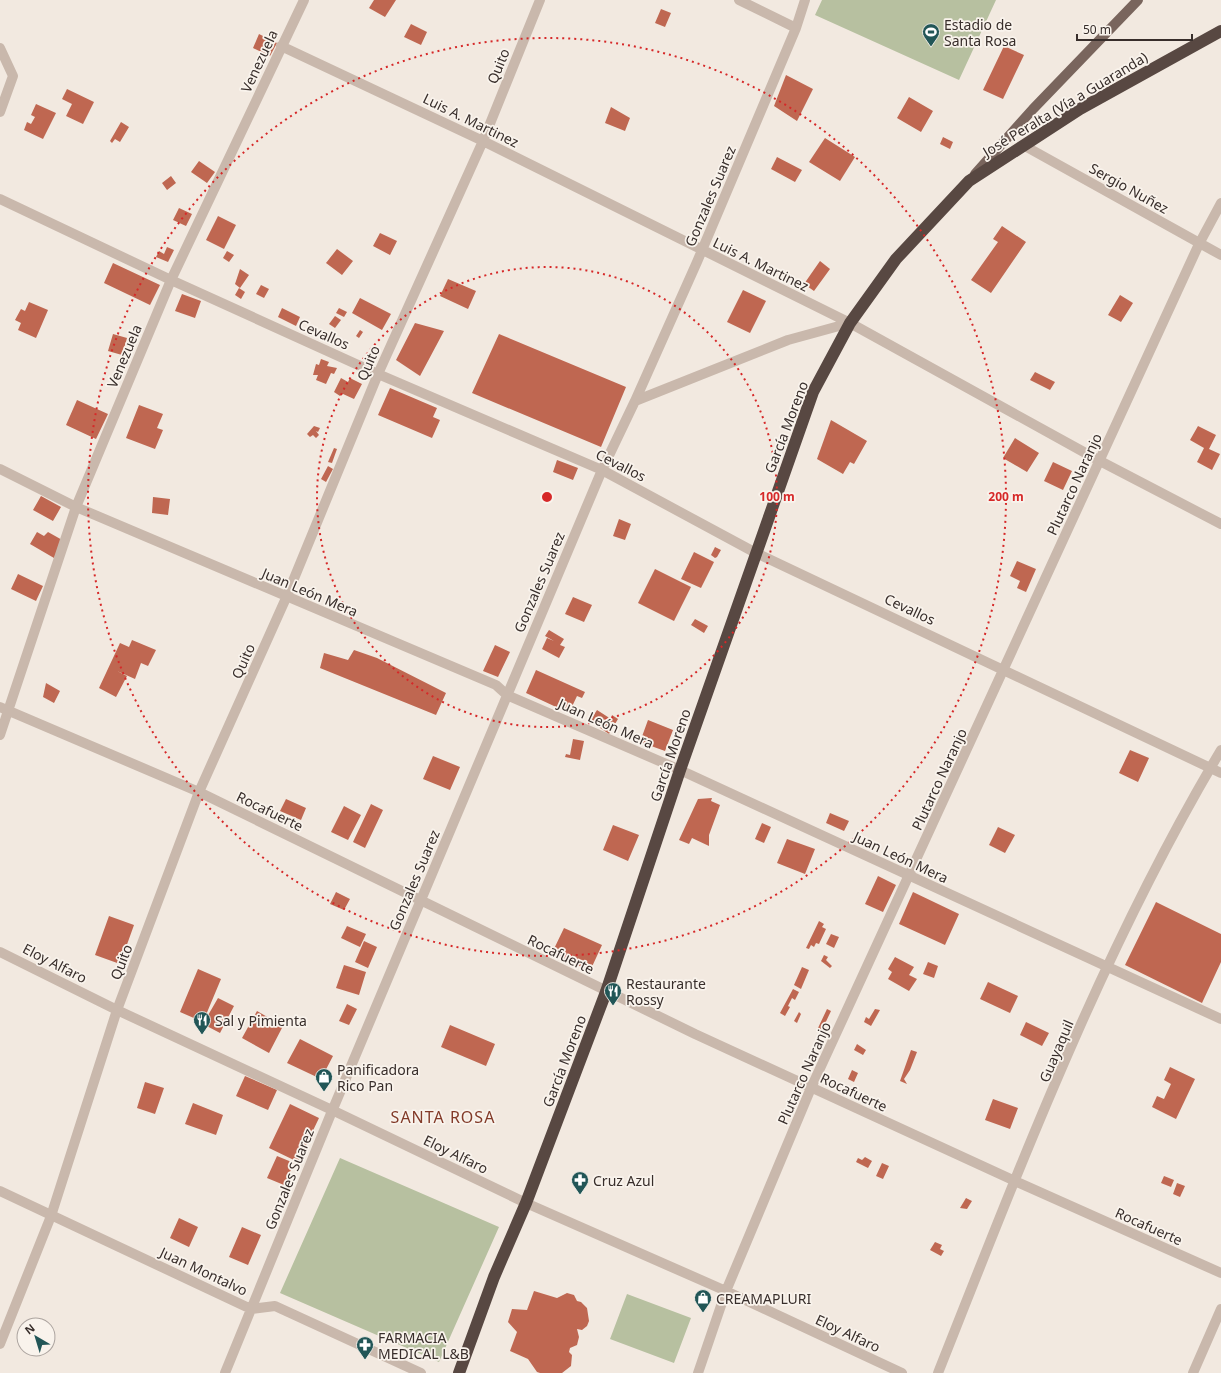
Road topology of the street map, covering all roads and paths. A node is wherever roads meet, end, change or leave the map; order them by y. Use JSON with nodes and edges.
{"nodes":[{"id":1,"x":304,"y":0,"type":"edge"},
{"id":2,"x":540,"y":0,"type":"edge"},
{"id":3,"x":740,"y":0,"type":"edge"},
{"id":4,"x":805,"y":0,"type":"edge"},
{"id":5,"x":1138,"y":0,"type":"edge"},
{"id":6,"x":796,"y":28,"type":"junction"},
{"id":7,"x":1221,"y":30,"type":"edge"},
{"id":8,"x":281,"y":46,"type":"junction"},
{"id":9,"x":0,"y":48,"type":"edge"},
{"id":10,"x":0,"y":112,"type":"edge"},
{"id":11,"x":483,"y":141,"type":"junction"},
{"id":12,"x":1023,"y":145,"type":"junction"},
{"id":13,"x":969,"y":181,"type":"junction"},
{"id":14,"x":0,"y":199,"type":"edge"},
{"id":15,"x":1221,"y":203,"type":"edge"},
{"id":16,"x":1199,"y":244,"type":"junction"},
{"id":17,"x":702,"y":251,"type":"junction"},
{"id":18,"x":1221,"y":255,"type":"edge"},
{"id":19,"x":171,"y":280,"type":"junction"},
{"id":20,"x":850,"y":323,"type":"junction"},
{"id":21,"x":378,"y":374,"type":"junction"},
{"id":22,"x":636,"y":402,"type":"junction"},
{"id":23,"x":1100,"y":462,"type":"junction"},
{"id":24,"x":0,"y":469,"type":"edge"},
{"id":25,"x":602,"y":470,"type":"junction"},
{"id":26,"x":76,"y":507,"type":"junction"},
{"id":27,"x":1221,"y":524,"type":"edge"},
{"id":28,"x":756,"y":553,"type":"junction"},
{"id":29,"x":286,"y":598,"type":"junction"},
{"id":30,"x":1004,"y":669,"type":"junction"},
{"id":31,"x":507,"y":695,"type":"junction"},
{"id":32,"x":4,"y":708,"type":"edge"},
{"id":33,"x":0,"y":735,"type":"edge"},
{"id":34,"x":1221,"y":750,"type":"edge"},
{"id":35,"x":1210,"y":768,"type":"junction"},
{"id":36,"x":680,"y":770,"type":"junction"},
{"id":37,"x":1221,"y":773,"type":"edge"},
{"id":38,"x":199,"y":792,"type":"junction"},
{"id":39,"x":909,"y":876,"type":"junction"},
{"id":40,"x":420,"y":900,"type":"junction"},
{"id":41,"x":0,"y":952,"type":"edge"},
{"id":42,"x":1107,"y":968,"type":"junction"},
{"id":43,"x":606,"y":992,"type":"junction"},
{"id":44,"x":117,"y":1010,"type":"junction"},
{"id":45,"x":1221,"y":1019,"type":"edge"},
{"id":46,"x":812,"y":1088,"type":"junction"},
{"id":47,"x":332,"y":1110,"type":"junction"},
{"id":48,"x":1015,"y":1181,"type":"junction"},
{"id":49,"x":0,"y":1191,"type":"edge"},
{"id":50,"x":526,"y":1204,"type":"junction"},
{"id":51,"x":51,"y":1216,"type":"junction"},
{"id":52,"x":1221,"y":1273,"type":"edge"},
{"id":53,"x":726,"y":1291,"type":"junction"},
{"id":54,"x":251,"y":1309,"type":"junction"},
{"id":55,"x":1221,"y":1309,"type":"edge"},
{"id":56,"x":0,"y":1344,"type":"edge"},
{"id":57,"x":225,"y":1373,"type":"edge"},
{"id":58,"x":421,"y":1373,"type":"edge"},
{"id":59,"x":459,"y":1373,"type":"edge"},
{"id":60,"x":698,"y":1373,"type":"edge"},
{"id":61,"x":902,"y":1373,"type":"edge"},
{"id":62,"x":938,"y":1373,"type":"edge"},
{"id":63,"x":1193,"y":1373,"type":"edge"}],
"edges":[{"from":1,"to":8,"type":"street","name":"Venezuela"},
{"from":2,"to":11,"type":"street","name":"Quito"},
{"from":3,"to":6,"type":"street"},
{"from":4,"to":6,"type":"street","name":"Gonzales Suarez"},
{"from":5,"to":13,"type":"main road"},
{"from":6,"to":17,"type":"street","name":"Gonzales Suarez"},
{"from":7,"to":12,"type":"highway","name":"José Peralta (Vía a Guaranda)"},
{"from":8,"to":11,"type":"street","name":"Luis A. Martinez"},
{"from":8,"to":19,"type":"street","name":"Venezuela"},
{"from":9,"to":10,"type":"street"},
{"from":11,"to":17,"type":"street","name":"Luis A. Martinez"},
{"from":11,"to":21,"type":"street","name":"Quito"},
{"from":12,"to":13,"type":"highway","name":"José Peralta (Vía a Guaranda)"},
{"from":12,"to":16,"type":"street","name":"Sergio Nuñez"},
{"from":13,"to":20,"type":"highway","name":"García Moreno"},
{"from":14,"to":19,"type":"street","name":"Cevallos"},
{"from":15,"to":16,"type":"street","name":"Plutarco Naranjo"},
{"from":16,"to":18,"type":"street","name":"Sergio Nuñez"},
{"from":16,"to":23,"type":"street","name":"Plutarco Naranjo"},
{"from":17,"to":20,"type":"street","name":"Luis A. Martinez"},
{"from":17,"to":22,"type":"street","name":"Gonzales Suarez"},
{"from":19,"to":21,"type":"street","name":"Cevallos"},
{"from":19,"to":26,"type":"street","name":"Venezuela"},
{"from":20,"to":22,"type":"street"},
{"from":20,"to":23,"type":"street","name":"Luis A. Martinez"},
{"from":20,"to":28,"type":"highway","name":"García Moreno"},
{"from":21,"to":25,"type":"street","name":"Cevallos"},
{"from":21,"to":29,"type":"street","name":"Quito"},
{"from":22,"to":25,"type":"street","name":"Gonzales Suarez"},
{"from":23,"to":27,"type":"street","name":"Luis A. Martinez"},
{"from":23,"to":30,"type":"street","name":"Plutarco Naranjo"},
{"from":24,"to":26,"type":"street","name":"Juan León Mera"},
{"from":25,"to":28,"type":"street","name":"Cevallos"},
{"from":25,"to":31,"type":"street","name":"Gonzales Suarez"},
{"from":26,"to":29,"type":"street","name":"Juan León Mera"},
{"from":26,"to":32,"type":"street","name":"Venezuela"},
{"from":28,"to":30,"type":"street","name":"Cevallos"},
{"from":28,"to":36,"type":"highway","name":"García Moreno"},
{"from":29,"to":31,"type":"street","name":"Juan León Mera"},
{"from":29,"to":38,"type":"street","name":"Quito"},
{"from":30,"to":35,"type":"street","name":"Cevallos"},
{"from":30,"to":39,"type":"street","name":"Plutarco Naranjo"},
{"from":31,"to":36,"type":"street","name":"Juan León Mera"},
{"from":31,"to":40,"type":"street","name":"Gonzales Suarez"},
{"from":32,"to":33,"type":"street","name":"Venezuela"},
{"from":32,"to":38,"type":"street","name":"Rocafuerte"},
{"from":34,"to":35,"type":"street","name":"Guayaquil"},
{"from":35,"to":37,"type":"street","name":"Cevallos"},
{"from":35,"to":42,"type":"street","name":"Guayaquil"},
{"from":36,"to":39,"type":"street","name":"Juan León Mera"},
{"from":36,"to":43,"type":"highway","name":"García Moreno"},
{"from":38,"to":40,"type":"street","name":"Rocafuerte"},
{"from":38,"to":44,"type":"street","name":"Quito"},
{"from":39,"to":42,"type":"street","name":"Juan León Mera"},
{"from":39,"to":46,"type":"street","name":"Plutarco Naranjo"},
{"from":40,"to":43,"type":"street","name":"Rocafuerte"},
{"from":40,"to":47,"type":"street","name":"Gonzales Suarez"},
{"from":41,"to":44,"type":"street","name":"Eloy Alfaro"},
{"from":42,"to":45,"type":"street","name":"Juan León Mera"},
{"from":42,"to":48,"type":"street","name":"Guayaquil"},
{"from":43,"to":46,"type":"street","name":"Rocafuerte"},
{"from":43,"to":50,"type":"highway","name":"García Moreno"},
{"from":44,"to":47,"type":"street","name":"Eloy Alfaro"},
{"from":44,"to":51,"type":"street","name":"Quito"},
{"from":46,"to":48,"type":"street","name":"Rocafuerte"},
{"from":46,"to":53,"type":"street","name":"Plutarco Naranjo"},
{"from":47,"to":50,"type":"street","name":"Eloy Alfaro"},
{"from":47,"to":54,"type":"street","name":"Gonzales Suarez"},
{"from":48,"to":52,"type":"street","name":"Rocafuerte"},
{"from":48,"to":62,"type":"street","name":"Guayaquil"},
{"from":49,"to":51,"type":"street","name":"Juan Montalvo"},
{"from":50,"to":53,"type":"street","name":"Eloy Alfaro"},
{"from":50,"to":59,"type":"highway","name":"García Moreno"},
{"from":51,"to":54,"type":"street","name":"Juan Montalvo"},
{"from":51,"to":56,"type":"street","name":"Quito"},
{"from":53,"to":60,"type":"street","name":"Plutarco Naranjo"},
{"from":53,"to":61,"type":"street","name":"Eloy Alfaro"},
{"from":54,"to":57,"type":"street","name":"Gonzales Suarez"},
{"from":54,"to":58,"type":"street","name":"Juan Montalvo"},
{"from":55,"to":63,"type":"street"}]}
